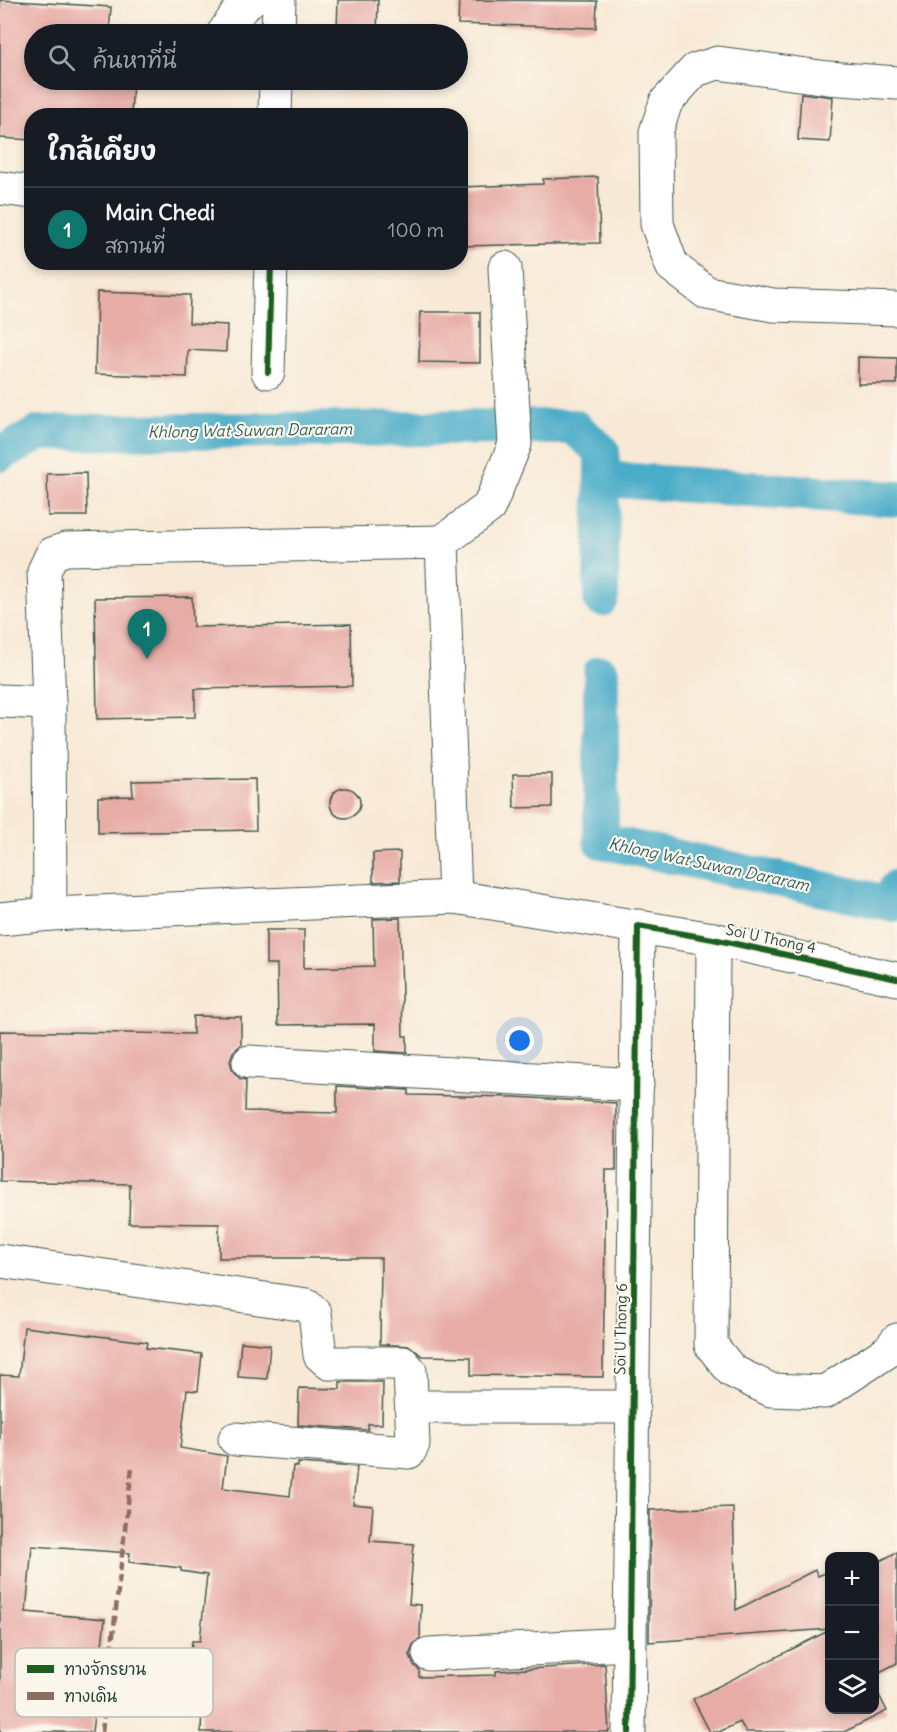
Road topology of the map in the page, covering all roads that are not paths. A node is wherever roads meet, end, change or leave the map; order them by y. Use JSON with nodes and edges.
{"nodes":[{"id":1,"x":250,"y":0,"type":"edge"},
{"id":2,"x":279,"y":0,"type":"edge"},
{"id":3,"x":230,"y":24,"type":"edge"},
{"id":4,"x":278,"y":24,"type":"edge"},
{"id":5,"x":897,"y":83,"type":"edge"},
{"id":6,"x":276,"y":90,"type":"edge"},
{"id":7,"x":275,"y":108,"type":"edge"},
{"id":8,"x":0,"y":188,"type":"edge"},
{"id":9,"x":24,"y":191,"type":"edge"},
{"id":10,"x":505,"y":268,"type":"dead end"},
{"id":11,"x":271,"y":270,"type":"edge"},
{"id":12,"x":897,"y":309,"type":"edge"},
{"id":13,"x":268,"y":372,"type":"dead end"},
{"id":14,"x":442,"y":542,"type":"junction"},
{"id":15,"x":0,"y":701,"type":"edge"},
{"id":16,"x":49,"y":703,"type":"junction"},
{"id":17,"x":455,"y":897,"type":"junction"},
{"id":18,"x":50,"y":914,"type":"junction"},
{"id":19,"x":0,"y":919,"type":"edge"},
{"id":20,"x":638,"y":926,"type":"junction"},
{"id":21,"x":713,"y":939,"type":"junction"},
{"id":22,"x":897,"y":979,"type":"edge"},
{"id":23,"x":249,"y":1062,"type":"dead end"},
{"id":24,"x":637,"y":1085,"type":"junction"},
{"id":25,"x":0,"y":1261,"type":"edge"},
{"id":26,"x":897,"y":1340,"type":"edge"},
{"id":27,"x":413,"y":1407,"type":"junction"},
{"id":28,"x":632,"y":1407,"type":"junction"},
{"id":29,"x":235,"y":1439,"type":"dead end"},
{"id":30,"x":628,"y":1644,"type":"junction"},
{"id":31,"x":429,"y":1654,"type":"dead end"},
{"id":32,"x":629,"y":1732,"type":"edge"}],
"edges":[{"from":1,"to":3,"type":"street"},
{"from":2,"to":4,"type":"street"},
{"from":5,"to":12,"type":"street"},
{"from":6,"to":7,"type":"street"},
{"from":8,"to":9,"type":"street"},
{"from":10,"to":14,"type":"street"},
{"from":11,"to":13,"type":"street"},
{"from":14,"to":16,"type":"street"},
{"from":14,"to":17,"type":"street"},
{"from":15,"to":16,"type":"street"},
{"from":16,"to":18,"type":"street"},
{"from":17,"to":18,"type":"street","name":"Soi U Thong 4"},
{"from":17,"to":20,"type":"street","name":"Soi U Thong 4"},
{"from":18,"to":19,"type":"street","name":"Soi U Thong 4"},
{"from":20,"to":21,"type":"street","name":"Soi U Thong 4"},
{"from":20,"to":24,"type":"street","name":"Soi U Thong 6"},
{"from":21,"to":22,"type":"street","name":"Soi U Thong 4"},
{"from":21,"to":26,"type":"street"},
{"from":23,"to":24,"type":"street"},
{"from":24,"to":28,"type":"street","name":"Soi U Thong 6"},
{"from":25,"to":27,"type":"street"},
{"from":27,"to":28,"type":"street"},
{"from":27,"to":29,"type":"street"},
{"from":28,"to":30,"type":"street","name":"Soi U Thong 6"},
{"from":30,"to":31,"type":"street"},
{"from":30,"to":32,"type":"street","name":"Soi U Thong 6"}]}
